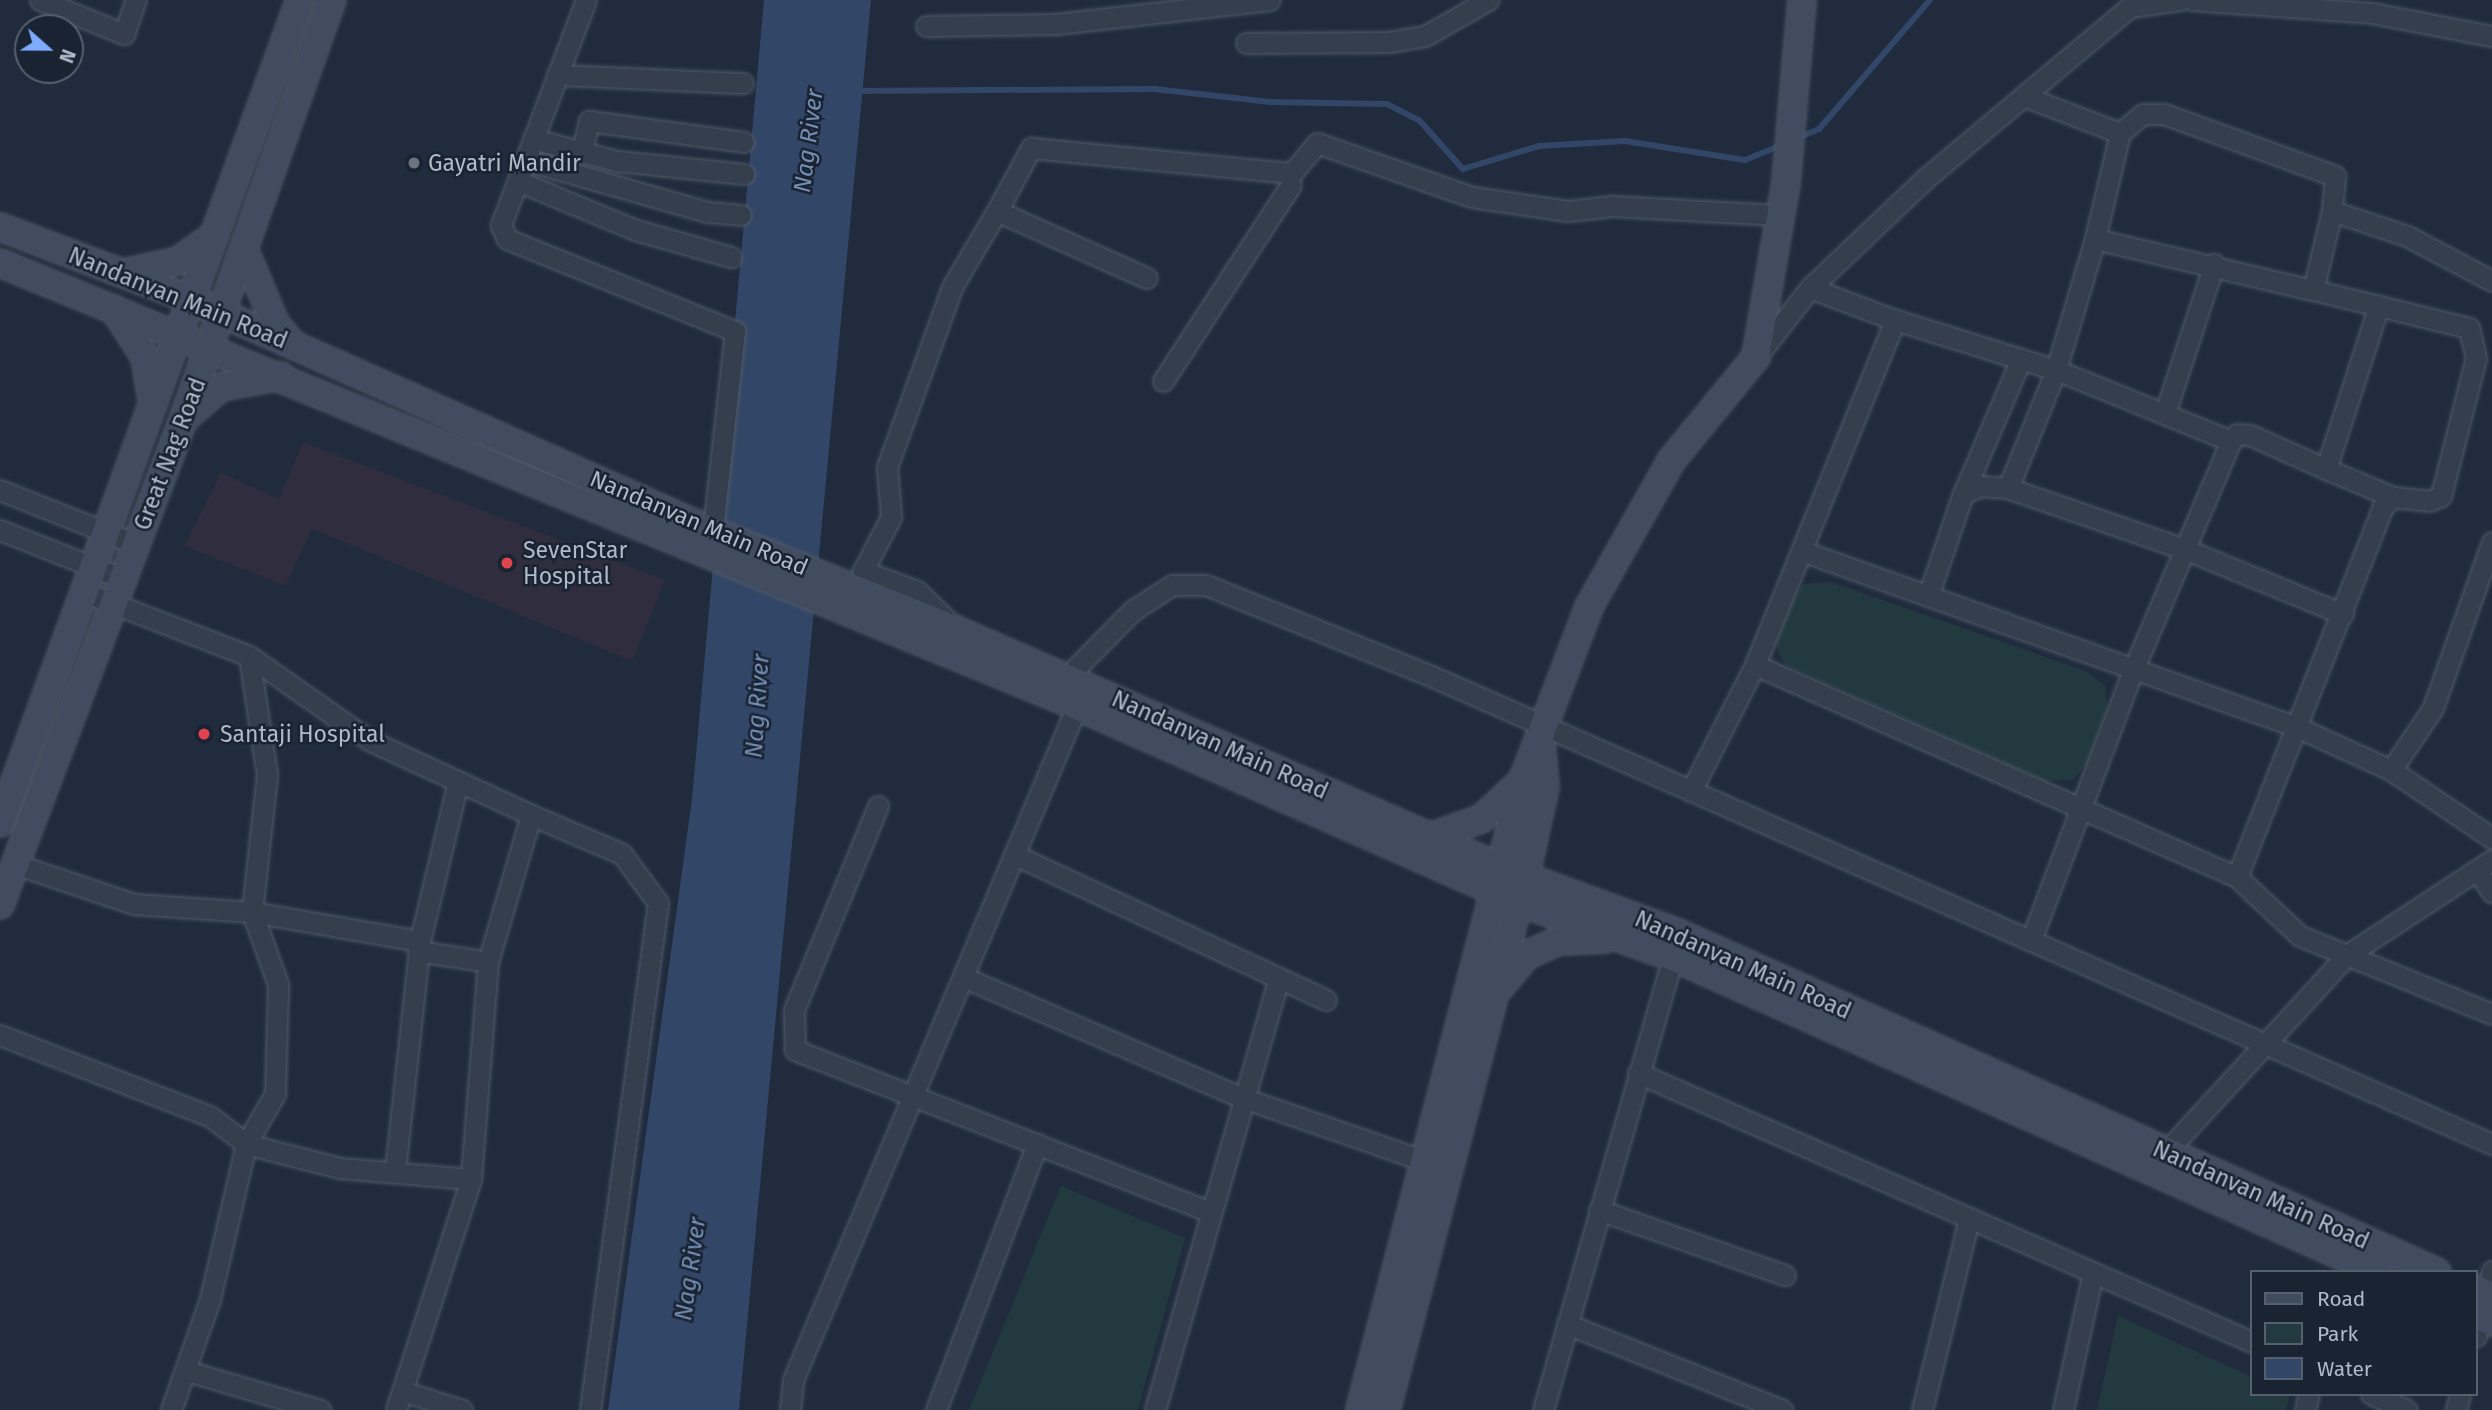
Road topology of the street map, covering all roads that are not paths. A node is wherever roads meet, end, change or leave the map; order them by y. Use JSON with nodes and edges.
{"nodes":[{"id":1,"x":40,"y":0,"type":"edge"},
{"id":2,"x":136,"y":0,"type":"edge"},
{"id":3,"x":300,"y":0,"type":"edge"},
{"id":4,"x":332,"y":0,"type":"edge"},
{"id":5,"x":586,"y":0,"type":"edge"},
{"id":6,"x":1488,"y":0,"type":"edge"},
{"id":7,"x":1802,"y":0,"type":"edge"},
{"id":8,"x":2180,"y":0,"type":"edge"},
{"id":9,"x":2192,"y":0,"type":"edge"},
{"id":10,"x":1254,"y":1,"type":"edge"},
{"id":11,"x":926,"y":26,"type":"dead end"},
{"id":12,"x":2492,"y":36,"type":"edge"},
{"id":13,"x":1246,"y":43,"type":"dead end"},
{"id":14,"x":557,"y":75,"type":"junction"},
{"id":15,"x":743,"y":83,"type":"dead end"},
{"id":16,"x":2026,"y":97,"type":"junction"},
{"id":17,"x":2120,"y":133,"type":"junction"},
{"id":18,"x":533,"y":139,"type":"junction"},
{"id":19,"x":744,"y":142,"type":"dead end"},
{"id":20,"x":582,"y":151,"type":"junction"},
{"id":21,"x":525,"y":160,"type":"junction"},
{"id":22,"x":744,"y":174,"type":"dead end"},
{"id":23,"x":518,"y":181,"type":"junction"},
{"id":24,"x":1291,"y":185,"type":"dead end"},
{"id":25,"x":997,"y":211,"type":"junction"},
{"id":26,"x":2332,"y":211,"type":"junction"},
{"id":27,"x":741,"y":215,"type":"dead end"},
{"id":28,"x":1779,"y":215,"type":"junction"},
{"id":29,"x":0,"y":227,"type":"edge"},
{"id":30,"x":215,"y":235,"type":"junction"},
{"id":31,"x":2095,"y":239,"type":"junction"},
{"id":32,"x":244,"y":250,"type":"junction"},
{"id":33,"x":731,"y":257,"type":"dead end"},
{"id":34,"x":0,"y":263,"type":"edge"},
{"id":35,"x":2214,"y":264,"type":"junction"},
{"id":36,"x":122,"y":273,"type":"junction"},
{"id":37,"x":1147,"y":278,"type":"dead end"},
{"id":38,"x":2492,"y":281,"type":"edge"},
{"id":39,"x":1810,"y":288,"type":"junction"},
{"id":40,"x":2313,"y":290,"type":"junction"},
{"id":41,"x":192,"y":300,"type":"junction"},
{"id":42,"x":2379,"y":305,"type":"junction"},
{"id":43,"x":111,"y":306,"type":"junction"},
{"id":44,"x":221,"y":313,"type":"junction"},
{"id":45,"x":1895,"y":320,"type":"junction"},
{"id":46,"x":180,"y":333,"type":"junction"},
{"id":47,"x":293,"y":345,"type":"junction"},
{"id":48,"x":210,"y":346,"type":"junction"},
{"id":49,"x":1756,"y":357,"type":"junction"},
{"id":50,"x":2021,"y":359,"type":"junction"},
{"id":51,"x":2056,"y":370,"type":"junction"},
{"id":52,"x":283,"y":375,"type":"junction"},
{"id":53,"x":1163,"y":381,"type":"dead end"},
{"id":54,"x":153,"y":405,"type":"junction"},
{"id":55,"x":2165,"y":413,"type":"junction"},
{"id":56,"x":183,"y":420,"type":"junction"},
{"id":57,"x":2231,"y":441,"type":"junction"},
{"id":58,"x":2326,"y":469,"type":"junction"},
{"id":59,"x":2008,"y":488,"type":"junction"},
{"id":60,"x":0,"y":490,"type":"edge"},
{"id":61,"x":1963,"y":494,"type":"junction"},
{"id":62,"x":2393,"y":496,"type":"junction"},
{"id":63,"x":0,"y":530,"type":"edge"},
{"id":64,"x":106,"y":532,"type":"junction"},
{"id":65,"x":703,"y":536,"type":"junction"},
{"id":66,"x":2492,"y":542,"type":"edge"},
{"id":67,"x":136,"y":544,"type":"junction"},
{"id":68,"x":2187,"y":550,"type":"junction"},
{"id":69,"x":1802,"y":551,"type":"junction"},
{"id":70,"x":92,"y":566,"type":"junction"},
{"id":71,"x":124,"y":579,"type":"junction"},
{"id":72,"x":831,"y":591,"type":"junction"},
{"id":73,"x":83,"y":592,"type":"junction"},
{"id":74,"x":1928,"y":596,"type":"junction"},
{"id":75,"x":114,"y":605,"type":"junction"},
{"id":76,"x":2343,"y":614,"type":"junction"},
{"id":77,"x":956,"y":630,"type":"junction"},
{"id":78,"x":249,"y":656,"type":"junction"},
{"id":79,"x":1755,"y":665,"type":"junction"},
{"id":80,"x":2134,"y":668,"type":"junction"},
{"id":81,"x":1076,"y":690,"type":"junction"},
{"id":82,"x":2297,"y":727,"type":"junction"},
{"id":83,"x":1544,"y":736,"type":"junction"},
{"id":84,"x":2391,"y":770,"type":"junction"},
{"id":85,"x":1523,"y":780,"type":"junction"},
{"id":86,"x":458,"y":781,"type":"junction"},
{"id":87,"x":1691,"y":791,"type":"junction"},
{"id":88,"x":878,"y":806,"type":"dead end"},
{"id":89,"x":2080,"y":810,"type":"junction"},
{"id":90,"x":531,"y":815,"type":"junction"},
{"id":91,"x":0,"y":823,"type":"edge"},
{"id":92,"x":1430,"y":837,"type":"junction"},
{"id":93,"x":2492,"y":838,"type":"edge"},
{"id":94,"x":1015,"y":855,"type":"junction"},
{"id":95,"x":15,"y":864,"type":"junction"},
{"id":96,"x":2485,"y":865,"type":"edge"},
{"id":97,"x":2237,"y":877,"type":"junction"},
{"id":98,"x":1512,"y":884,"type":"junction"},
{"id":99,"x":2492,"y":891,"type":"edge"},
{"id":100,"x":0,"y":905,"type":"edge"},
{"id":101,"x":252,"y":912,"type":"junction"},
{"id":102,"x":1621,"y":938,"type":"junction"},
{"id":103,"x":2031,"y":940,"type":"junction"},
{"id":104,"x":419,"y":946,"type":"junction"},
{"id":105,"x":2347,"y":955,"type":"junction"},
{"id":106,"x":1673,"y":957,"type":"junction"},
{"id":107,"x":488,"y":962,"type":"junction"},
{"id":108,"x":963,"y":977,"type":"junction"},
{"id":109,"x":1278,"y":981,"type":"junction"},
{"id":110,"x":1495,"y":993,"type":"junction"},
{"id":111,"x":1326,"y":1000,"type":"dead end"},
{"id":112,"x":2492,"y":1014,"type":"edge"},
{"id":113,"x":0,"y":1035,"type":"edge"},
{"id":114,"x":2269,"y":1045,"type":"junction"},
{"id":115,"x":1638,"y":1073,"type":"junction"},
{"id":116,"x":913,"y":1096,"type":"junction"},
{"id":117,"x":1243,"y":1098,"type":"junction"},
{"id":118,"x":246,"y":1144,"type":"junction"},
{"id":119,"x":1037,"y":1144,"type":"junction"},
{"id":120,"x":2492,"y":1144,"type":"edge"},
{"id":121,"x":2164,"y":1154,"type":"junction"},
{"id":122,"x":1437,"y":1165,"type":"junction"},
{"id":123,"x":395,"y":1173,"type":"junction"},
{"id":124,"x":471,"y":1179,"type":"junction"},
{"id":125,"x":1599,"y":1210,"type":"junction"},
{"id":126,"x":1209,"y":1211,"type":"junction"},
{"id":127,"x":1969,"y":1218,"type":"junction"},
{"id":128,"x":2374,"y":1270,"type":"edge"},
{"id":129,"x":2432,"y":1270,"type":"edge"},
{"id":130,"x":2093,"y":1272,"type":"junction"},
{"id":131,"x":1785,"y":1276,"type":"dead end"},
{"id":132,"x":1567,"y":1324,"type":"junction"},
{"id":133,"x":2250,"y":1341,"type":"edge"},
{"id":134,"x":187,"y":1371,"type":"junction"},
{"id":135,"x":2376,"y":1396,"type":"edge"},
{"id":136,"x":399,"y":1401,"type":"edge"},
{"id":137,"x":171,"y":1410,"type":"edge"},
{"id":138,"x":320,"y":1410,"type":"edge"},
{"id":139,"x":462,"y":1410,"type":"edge"},
{"id":140,"x":590,"y":1410,"type":"edge"},
{"id":141,"x":790,"y":1410,"type":"edge"},
{"id":142,"x":936,"y":1410,"type":"edge"},
{"id":143,"x":1155,"y":1410,"type":"edge"},
{"id":144,"x":1360,"y":1410,"type":"edge"},
{"id":145,"x":1386,"y":1410,"type":"edge"},
{"id":146,"x":1543,"y":1410,"type":"edge"},
{"id":147,"x":1783,"y":1410,"type":"edge"},
{"id":148,"x":1922,"y":1410,"type":"edge"},
{"id":149,"x":2063,"y":1410,"type":"edge"},
{"id":150,"x":2407,"y":1410,"type":"edge"}],
"edges":[{"from":1,"to":2,"type":"street"},
{"from":3,"to":30,"type":"main road","name":"Great Nag Road"},
{"from":4,"to":32,"type":"main road","name":"Great Nag Road"},
{"from":5,"to":14,"type":"street"},
{"from":6,"to":13,"type":"street"},
{"from":7,"to":28,"type":"main road"},
{"from":8,"to":16,"type":"street"},
{"from":9,"to":12,"type":"street"},
{"from":10,"to":11,"type":"street"},
{"from":14,"to":15,"type":"street"},
{"from":14,"to":18,"type":"street"},
{"from":16,"to":17,"type":"street"},
{"from":16,"to":39,"type":"street"},
{"from":17,"to":26,"type":"street"},
{"from":17,"to":31,"type":"street"},
{"from":18,"to":20,"type":"street"},
{"from":18,"to":21,"type":"street"},
{"from":19,"to":20,"type":"street"},
{"from":20,"to":22,"type":"street"},
{"from":21,"to":23,"type":"street"},
{"from":21,"to":27,"type":"street"},
{"from":23,"to":33,"type":"street"},
{"from":23,"to":65,"type":"street"},
{"from":24,"to":53,"type":"street"},
{"from":25,"to":28,"type":"street"},
{"from":25,"to":37,"type":"street"},
{"from":25,"to":77,"type":"street"},
{"from":26,"to":38,"type":"street"},
{"from":26,"to":40,"type":"street"},
{"from":28,"to":49,"type":"main road"},
{"from":29,"to":36,"type":"main road","name":"Nandanvan Main Road"},
{"from":30,"to":36,"type":"main road"},
{"from":30,"to":41,"type":"main road","name":"Great Nag Road"},
{"from":31,"to":35,"type":"street"},
{"from":31,"to":51,"type":"street"},
{"from":32,"to":44,"type":"main road","name":"Great Nag Road"},
{"from":32,"to":47,"type":"main road"},
{"from":34,"to":43,"type":"main road"},
{"from":35,"to":40,"type":"street"},
{"from":35,"to":55,"type":"street"},
{"from":36,"to":41,"type":"main road","name":"Nandanvan Main Road"},
{"from":39,"to":45,"type":"street"},
{"from":39,"to":49,"type":"street"},
{"from":40,"to":42,"type":"street"},
{"from":41,"to":44,"type":"main road","name":"Nandanvan Main Road"},
{"from":41,"to":46,"type":"main road","name":"Great Nag Road"},
{"from":42,"to":58,"type":"street"},
{"from":42,"to":62,"type":"street"},
{"from":43,"to":46,"type":"main road"},
{"from":43,"to":54,"type":"main road"},
{"from":44,"to":47,"type":"main road","name":"Nandanvan Main Road"},
{"from":44,"to":48,"type":"main road","name":"Great Nag Road"},
{"from":45,"to":50,"type":"street"},
{"from":45,"to":69,"type":"street"},
{"from":46,"to":48,"type":"main road"},
{"from":46,"to":54,"type":"main road","name":"Great Nag Road"},
{"from":47,"to":65,"type":"main road","name":"Nandanvan Main Road"},
{"from":48,"to":52,"type":"main road"},
{"from":48,"to":56,"type":"main road","name":"Great Nag Road"},
{"from":49,"to":83,"type":"main road"},
{"from":50,"to":51,"type":"street"},
{"from":50,"to":61,"type":"street"},
{"from":51,"to":55,"type":"street"},
{"from":51,"to":59,"type":"street"},
{"from":52,"to":56,"type":"main road"},
{"from":52,"to":65,"type":"main road"},
{"from":54,"to":64,"type":"main road","name":"Great Nag Road"},
{"from":55,"to":57,"type":"street"},
{"from":56,"to":67,"type":"main road","name":"Great Nag Road"},
{"from":57,"to":58,"type":"street"},
{"from":57,"to":68,"type":"street"},
{"from":58,"to":62,"type":"street"},
{"from":59,"to":61,"type":"street"},
{"from":59,"to":68,"type":"street"},
{"from":60,"to":64,"type":"street"},
{"from":61,"to":74,"type":"street"},
{"from":62,"to":76,"type":"street"},
{"from":63,"to":70,"type":"street"},
{"from":64,"to":67,"type":"street"},
{"from":64,"to":70,"type":"main road","name":"Great Nag Road"},
{"from":65,"to":72,"type":"main road","name":"Nandanvan Main Road"},
{"from":66,"to":84,"type":"street"},
{"from":67,"to":71,"type":"main road","name":"Great Nag Road"},
{"from":68,"to":76,"type":"street"},
{"from":68,"to":80,"type":"street"},
{"from":69,"to":74,"type":"street"},
{"from":69,"to":79,"type":"street"},
{"from":70,"to":71,"type":"street"},
{"from":70,"to":73,"type":"main road","name":"Great Nag Road"},
{"from":71,"to":75,"type":"main road","name":"Great Nag Road"},
{"from":72,"to":77,"type":"main road","name":"Nandanvan Main Road"},
{"from":72,"to":81,"type":"main road"},
{"from":73,"to":75,"type":"street"},
{"from":73,"to":91,"type":"main road","name":"Great Nag Road"},
{"from":74,"to":80,"type":"street"},
{"from":75,"to":78,"type":"street"},
{"from":75,"to":95,"type":"main road","name":"Great Nag Road"},
{"from":76,"to":82,"type":"street"},
{"from":77,"to":81,"type":"main road","name":"Nandanvan Main Road"},
{"from":78,"to":86,"type":"street"},
{"from":78,"to":101,"type":"street"},
{"from":79,"to":87,"type":"street"},
{"from":79,"to":89,"type":"street"},
{"from":80,"to":82,"type":"street"},
{"from":80,"to":89,"type":"street"},
{"from":81,"to":83,"type":"street"},
{"from":81,"to":92,"type":"main road","name":"Nandanvan Main Road"},
{"from":81,"to":94,"type":"street"},
{"from":81,"to":98,"type":"main road"},
{"from":82,"to":84,"type":"street"},
{"from":82,"to":97,"type":"street"},
{"from":83,"to":85,"type":"main road"},
{"from":83,"to":87,"type":"street"},
{"from":83,"to":98,"type":"main road"},
{"from":84,"to":93,"type":"street"},
{"from":85,"to":92,"type":"main road"},
{"from":85,"to":98,"type":"main road"},
{"from":86,"to":90,"type":"street"},
{"from":86,"to":104,"type":"street"},
{"from":87,"to":103,"type":"street"},
{"from":88,"to":116,"type":"street"},
{"from":89,"to":97,"type":"street"},
{"from":89,"to":103,"type":"street"},
{"from":90,"to":107,"type":"street"},
{"from":90,"to":140,"type":"street"},
{"from":92,"to":98,"type":"main road","name":"Nandanvan Main Road"},
{"from":94,"to":108,"type":"street"},
{"from":94,"to":109,"type":"street"},
{"from":95,"to":100,"type":"main road","name":"Great Nag Road"},
{"from":95,"to":101,"type":"street"},
{"from":96,"to":99,"type":"street"},
{"from":96,"to":105,"type":"street"},
{"from":97,"to":105,"type":"street"},
{"from":98,"to":102,"type":"main road"},
{"from":98,"to":110,"type":"main road"},
{"from":98,"to":121,"type":"main road","name":"Nandanvan Main Road"},
{"from":98,"to":122,"type":"main road"},
{"from":101,"to":104,"type":"street"},
{"from":101,"to":118,"type":"street"},
{"from":102,"to":106,"type":"main road"},
{"from":102,"to":110,"type":"main road"},
{"from":103,"to":114,"type":"street"},
{"from":104,"to":107,"type":"street"},
{"from":104,"to":123,"type":"street"},
{"from":105,"to":112,"type":"street"},
{"from":105,"to":114,"type":"street"},
{"from":106,"to":115,"type":"street"},
{"from":106,"to":128,"type":"main road"},
{"from":107,"to":124,"type":"street"},
{"from":108,"to":116,"type":"street"},
{"from":108,"to":117,"type":"street"},
{"from":109,"to":111,"type":"street"},
{"from":109,"to":117,"type":"street"},
{"from":110,"to":122,"type":"main road"},
{"from":113,"to":118,"type":"street"},
{"from":114,"to":120,"type":"street"},
{"from":114,"to":121,"type":"street"},
{"from":115,"to":125,"type":"street"},
{"from":115,"to":127,"type":"street"},
{"from":116,"to":119,"type":"street"},
{"from":116,"to":141,"type":"street"},
{"from":117,"to":122,"type":"street"},
{"from":117,"to":126,"type":"street"},
{"from":118,"to":123,"type":"street"},
{"from":118,"to":134,"type":"street"},
{"from":119,"to":126,"type":"street"},
{"from":119,"to":142,"type":"street"},
{"from":121,"to":129,"type":"main road","name":"Nandanvan Main Road"},
{"from":122,"to":144,"type":"main road"},
{"from":122,"to":145,"type":"main road"},
{"from":123,"to":124,"type":"street"},
{"from":124,"to":136,"type":"street"},
{"from":125,"to":131,"type":"street"},
{"from":125,"to":132,"type":"street"},
{"from":126,"to":143,"type":"street"},
{"from":127,"to":130,"type":"street"},
{"from":127,"to":148,"type":"street"},
{"from":130,"to":133,"type":"street"},
{"from":130,"to":149,"type":"street"},
{"from":132,"to":146,"type":"street"},
{"from":132,"to":147,"type":"street"},
{"from":134,"to":137,"type":"street"},
{"from":134,"to":138,"type":"street"},
{"from":135,"to":150,"type":"street"},
{"from":136,"to":139,"type":"street"}]}
